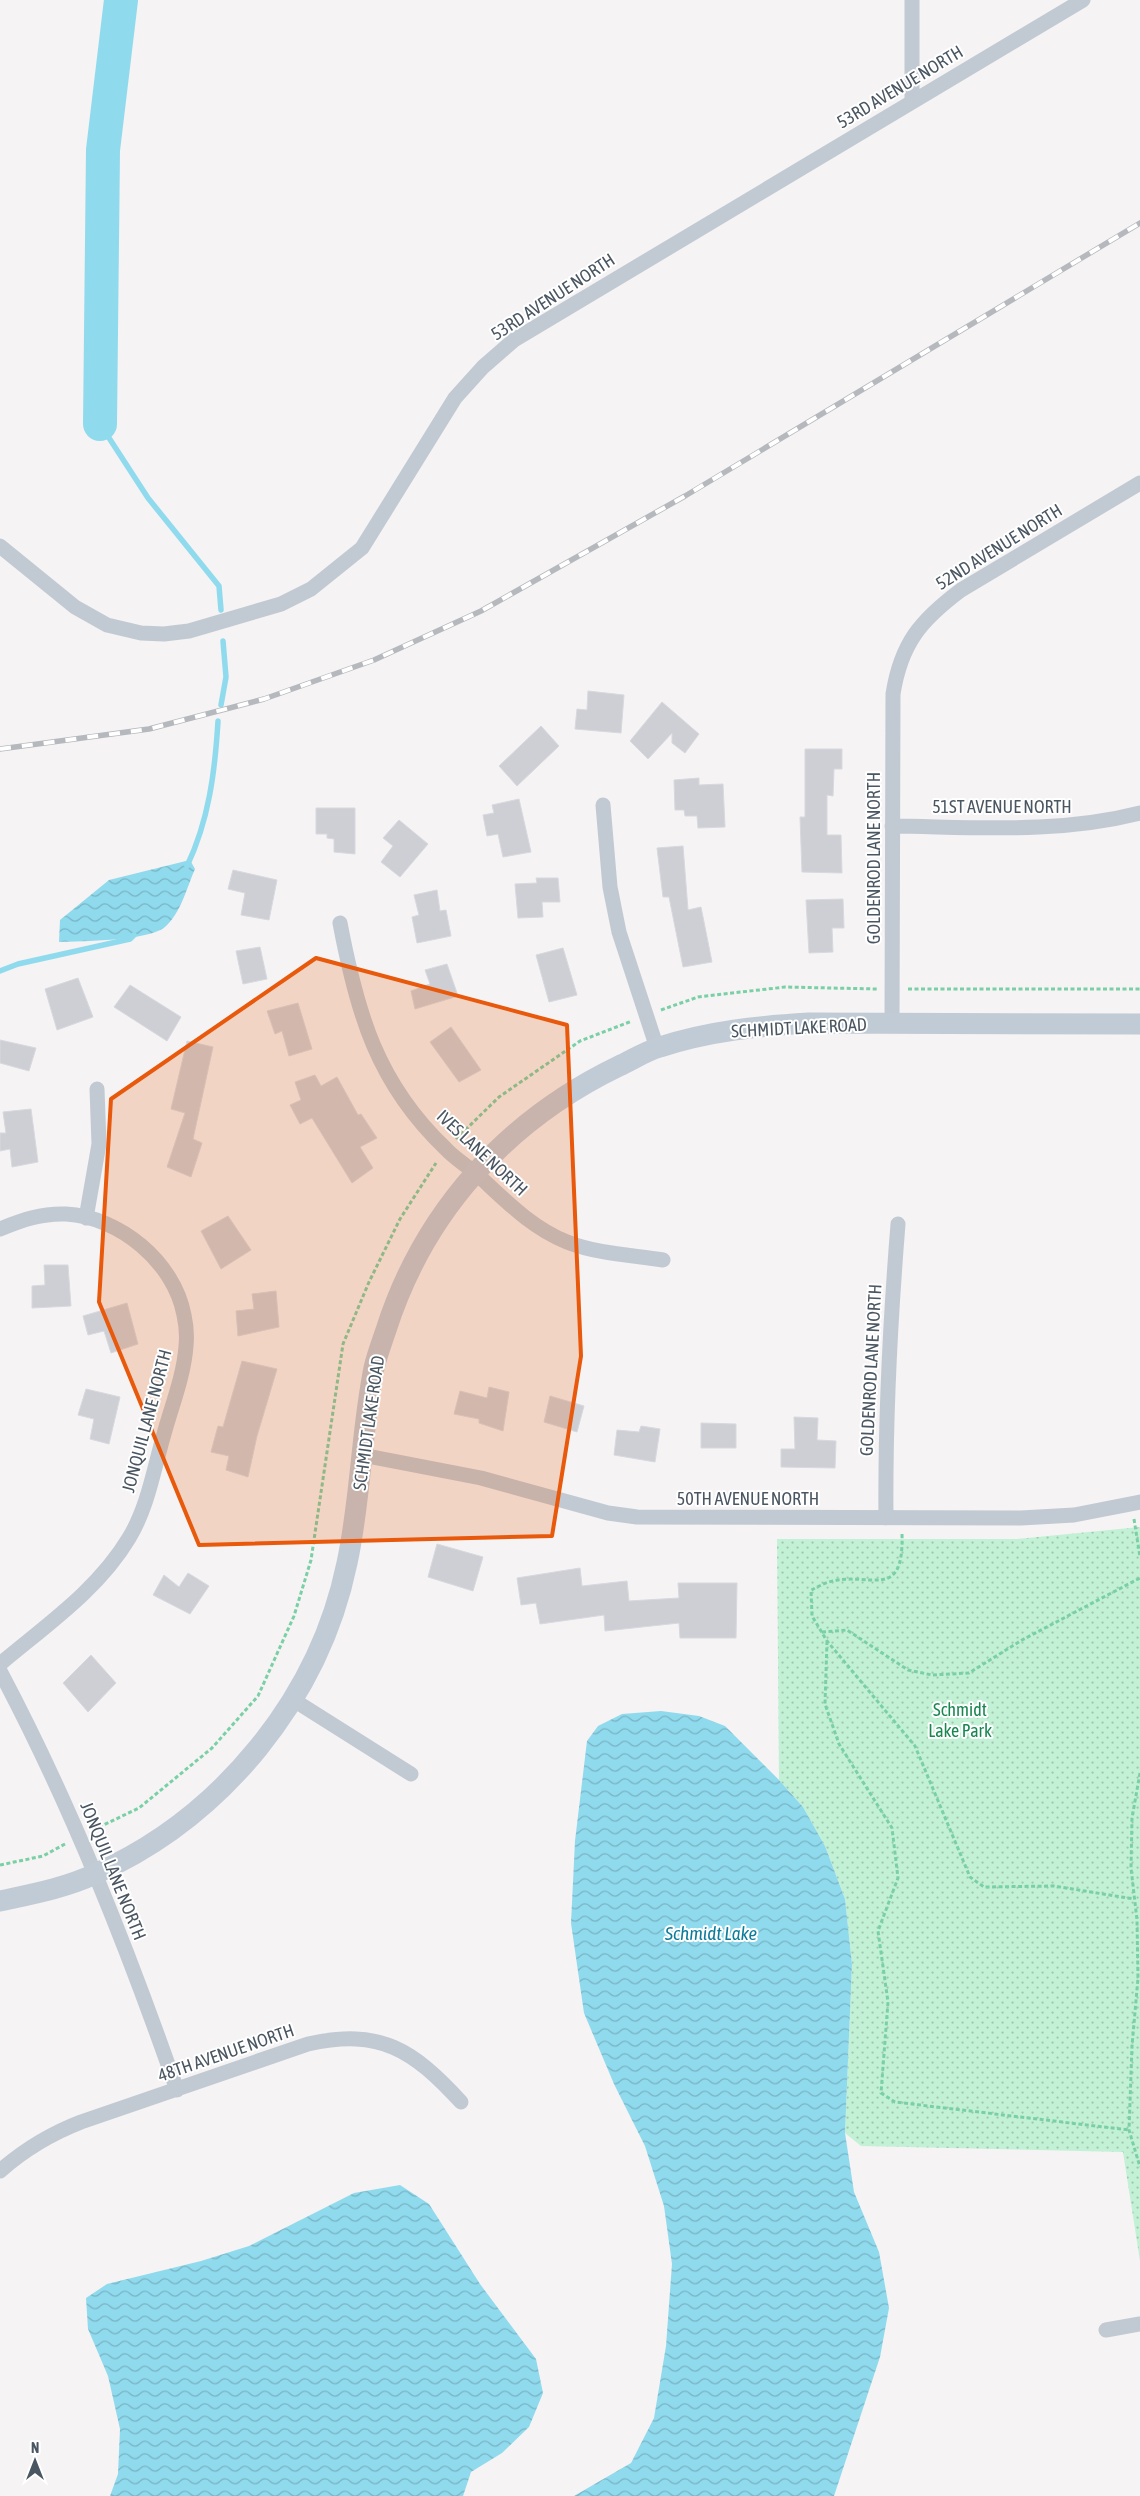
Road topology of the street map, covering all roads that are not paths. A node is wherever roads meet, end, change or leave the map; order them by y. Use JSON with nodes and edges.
{"nodes":[{"id":1,"x":912,"y":0,"type":"edge"},
{"id":2,"x":1083,"y":0,"type":"edge"},
{"id":3,"x":912,"y":102,"type":"junction"},
{"id":4,"x":1140,"y":483,"type":"edge"},
{"id":5,"x":0,"y":546,"type":"edge"},
{"id":6,"x":893,"y":694,"type":"joint"},
{"id":7,"x":603,"y":805,"type":"dead end"},
{"id":8,"x":1140,"y":813,"type":"edge"},
{"id":9,"x":892,"y":826,"type":"junction"},
{"id":10,"x":340,"y":924,"type":"dead end"},
{"id":11,"x":892,"y":1023,"type":"junction"},
{"id":12,"x":1140,"y":1024,"type":"edge"},
{"id":13,"x":657,"y":1048,"type":"junction"},
{"id":14,"x":98,"y":1089,"type":"dead end"},
{"id":15,"x":476,"y":1173,"type":"junction"},
{"id":16,"x":86,"y":1218,"type":"junction"},
{"id":17,"x":898,"y":1224,"type":"dead end"},
{"id":18,"x":0,"y":1229,"type":"edge"},
{"id":19,"x":663,"y":1260,"type":"dead end"},
{"id":20,"x":362,"y":1455,"type":"junction"},
{"id":21,"x":1136,"y":1503,"type":"edge"},
{"id":22,"x":886,"y":1518,"type":"junction"},
{"id":23,"x":0,"y":1664,"type":"edge"},
{"id":24,"x":0,"y":1671,"type":"edge"},
{"id":25,"x":292,"y":1699,"type":"junction"},
{"id":26,"x":412,"y":1774,"type":"dead end"},
{"id":27,"x":94,"y":1875,"type":"junction"},
{"id":28,"x":0,"y":1900,"type":"edge"},
{"id":29,"x":177,"y":2090,"type":"junction"},
{"id":30,"x":462,"y":2102,"type":"dead end"},
{"id":31,"x":0,"y":2171,"type":"edge"},
{"id":32,"x":1140,"y":2324,"type":"edge"},
{"id":33,"x":1106,"y":2330,"type":"dead end"}],
"edges":[{"from":1,"to":3,"type":"street"},
{"from":2,"to":3,"type":"street","name":"53RD AVENUE NORTH"},
{"from":3,"to":5,"type":"street","name":"53RD AVENUE NORTH"},
{"from":4,"to":6,"type":"street","name":"52ND AVENUE NORTH"},
{"from":6,"to":9,"type":"street","name":"GOLDENROD LANE NORTH"},
{"from":7,"to":13,"type":"street"},
{"from":8,"to":9,"type":"street","name":"51ST AVENUE NORTH"},
{"from":9,"to":11,"type":"street","name":"GOLDENROD LANE NORTH"},
{"from":10,"to":15,"type":"street","name":"IVES LANE NORTH"},
{"from":11,"to":12,"type":"street","name":"SCHMIDT LAKE ROAD"},
{"from":11,"to":13,"type":"street","name":"SCHMIDT LAKE ROAD"},
{"from":13,"to":15,"type":"street","name":"SCHMIDT LAKE ROAD"},
{"from":14,"to":16,"type":"street"},
{"from":15,"to":19,"type":"street","name":"IVES LANE NORTH"},
{"from":15,"to":20,"type":"street","name":"SCHMIDT LAKE ROAD"},
{"from":16,"to":18,"type":"street"},
{"from":16,"to":23,"type":"street","name":"JONQUIL LANE NORTH"},
{"from":17,"to":22,"type":"street","name":"GOLDENROD LANE NORTH"},
{"from":20,"to":22,"type":"street","name":"50TH AVENUE NORTH"},
{"from":20,"to":25,"type":"street","name":"SCHMIDT LAKE ROAD"},
{"from":21,"to":22,"type":"street","name":"50TH AVENUE NORTH"},
{"from":24,"to":27,"type":"street","name":"JONQUIL LANE NORTH"},
{"from":25,"to":26,"type":"street"},
{"from":25,"to":27,"type":"street","name":"SCHMIDT LAKE ROAD"},
{"from":27,"to":28,"type":"street","name":"SCHMIDT LAKE ROAD"},
{"from":27,"to":29,"type":"street","name":"JONQUIL LANE NORTH"},
{"from":29,"to":30,"type":"street","name":"48TH AVENUE NORTH"},
{"from":29,"to":31,"type":"street","name":"48TH AVENUE NORTH"},
{"from":32,"to":33,"type":"street"}]}
